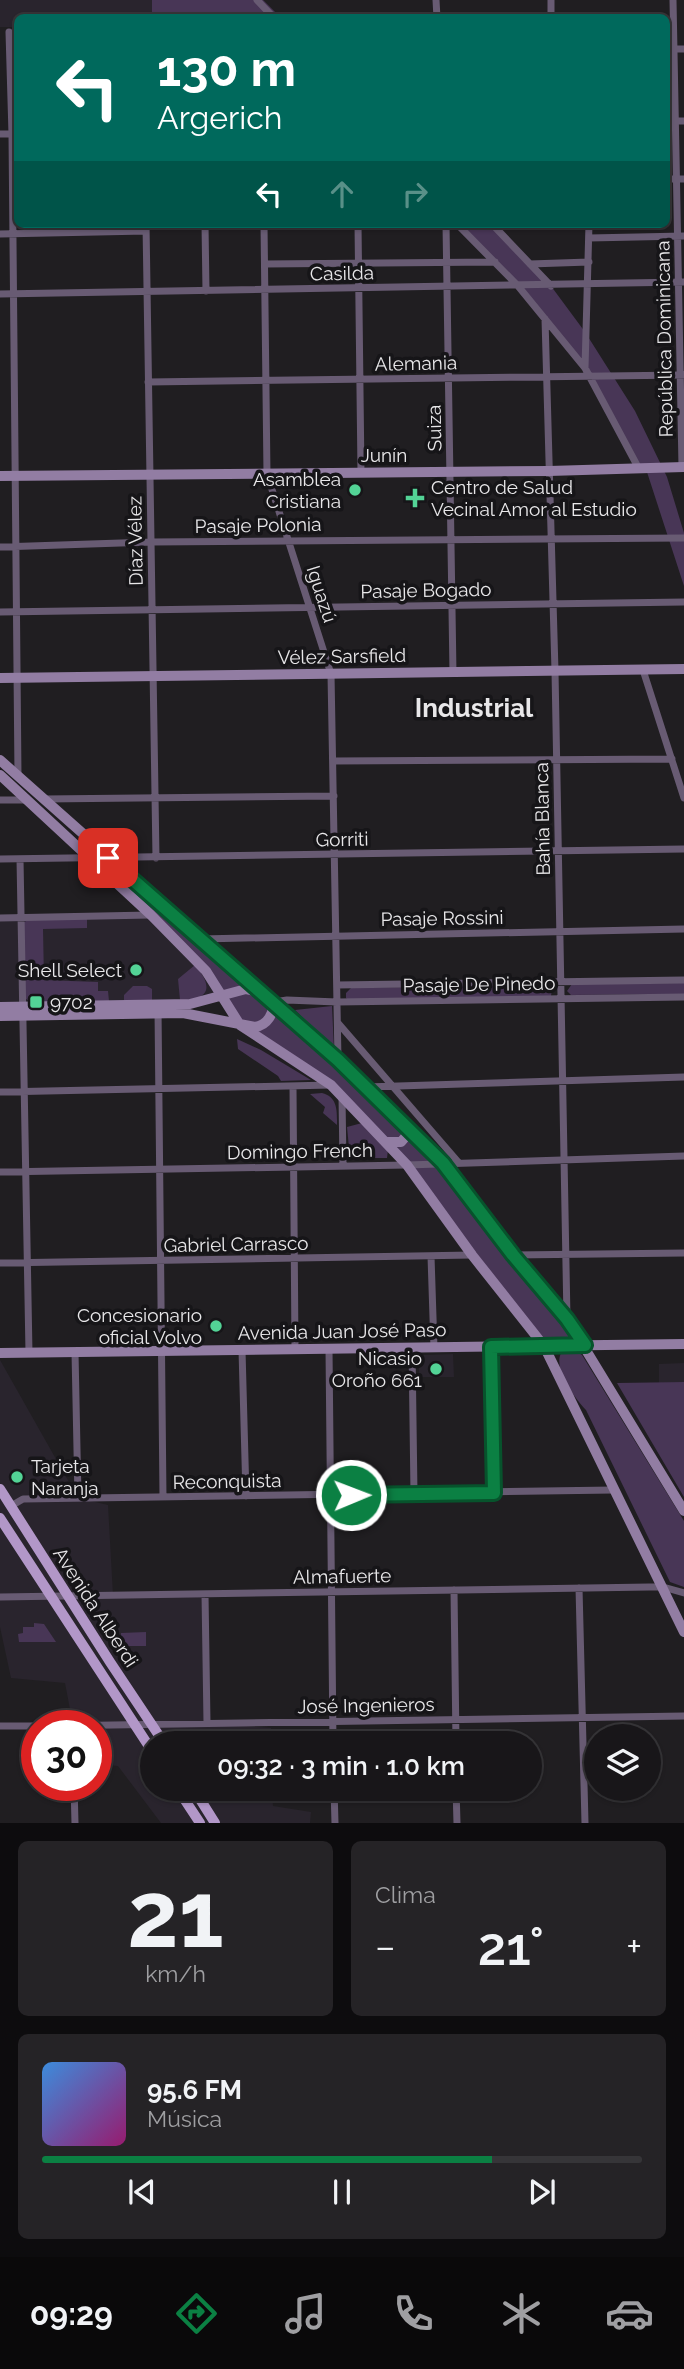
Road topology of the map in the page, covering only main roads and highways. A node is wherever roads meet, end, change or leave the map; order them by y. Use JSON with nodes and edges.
{"nodes":[{"id":1,"x":683,"y":467,"type":"edge"},
{"id":2,"x":0,"y":476,"type":"edge"},
{"id":3,"x":684,"y":670,"type":"edge"},
{"id":4,"x":0,"y":678,"type":"edge"},
{"id":5,"x":0,"y":760,"type":"edge"},
{"id":6,"x":0,"y":775,"type":"edge"},
{"id":7,"x":240,"y":991,"type":"junction"},
{"id":8,"x":263,"y":994,"type":"junction"},
{"id":9,"x":222,"y":996,"type":"junction"},
{"id":10,"x":274,"y":1002,"type":"junction"},
{"id":11,"x":0,"y":1007,"type":"edge"},
{"id":12,"x":158,"y":1009,"type":"junction"},
{"id":13,"x":22,"y":1011,"type":"junction"},
{"id":14,"x":231,"y":1013,"type":"junction"},
{"id":15,"x":0,"y":1016,"type":"edge"},
{"id":16,"x":240,"y":1025,"type":"junction"},
{"id":17,"x":408,"y":1130,"type":"junction"},
{"id":18,"x":386,"y":1142,"type":"junction"},
{"id":19,"x":684,"y":1344,"type":"edge"},
{"id":20,"x":585,"y":1345,"type":"junction"},
{"id":21,"x":544,"y":1346,"type":"junction"},
{"id":22,"x":0,"y":1353,"type":"edge"},
{"id":23,"x":0,"y":1489,"type":"edge"},
{"id":24,"x":684,"y":1511,"type":"edge"},
{"id":25,"x":0,"y":1518,"type":"edge"},
{"id":26,"x":684,"y":1632,"type":"edge"},
{"id":27,"x":156,"y":1731,"type":"edge"},
{"id":28,"x":140,"y":1732,"type":"edge"},
{"id":29,"x":186,"y":1801,"type":"edge"},
{"id":30,"x":201,"y":1801,"type":"edge"},
{"id":31,"x":200,"y":1823,"type":"edge"},
{"id":32,"x":215,"y":1823,"type":"edge"}],
"edges":[{"from":1,"to":2,"type":"main road","name":"Junín"},
{"from":3,"to":4,"type":"main road","name":"Vélez Sarsfield"},
{"from":5,"to":8,"type":"main road"},
{"from":6,"to":9,"type":"main road"},
{"from":7,"to":8,"type":"main road"},
{"from":7,"to":9,"type":"main road"},
{"from":7,"to":14,"type":"main road"},
{"from":8,"to":10,"type":"main road"},
{"from":9,"to":12,"type":"main road"},
{"from":9,"to":14,"type":"main road"},
{"from":10,"to":16,"type":"main road"},
{"from":10,"to":17,"type":"main road"},
{"from":11,"to":13,"type":"main road"},
{"from":12,"to":13,"type":"main road"},
{"from":12,"to":16,"type":"main road"},
{"from":13,"to":15,"type":"main road"},
{"from":14,"to":16,"type":"main road"},
{"from":16,"to":18,"type":"main road"},
{"from":17,"to":18,"type":"main road"},
{"from":17,"to":20,"type":"main road"},
{"from":18,"to":21,"type":"main road"},
{"from":19,"to":20,"type":"main road","name":"Avenida Juan José Paso"},
{"from":20,"to":21,"type":"main road","name":"Avenida Juan José Paso"},
{"from":20,"to":24,"type":"main road"},
{"from":21,"to":22,"type":"main road","name":"Avenida Juan José Paso"},
{"from":21,"to":26,"type":"main road"},
{"from":23,"to":27,"type":"main road","name":"Avenida Alberdi"},
{"from":25,"to":28,"type":"main road","name":"Avenida Alberdi"},
{"from":29,"to":31,"type":"main road"},
{"from":30,"to":32,"type":"main road"}]}
